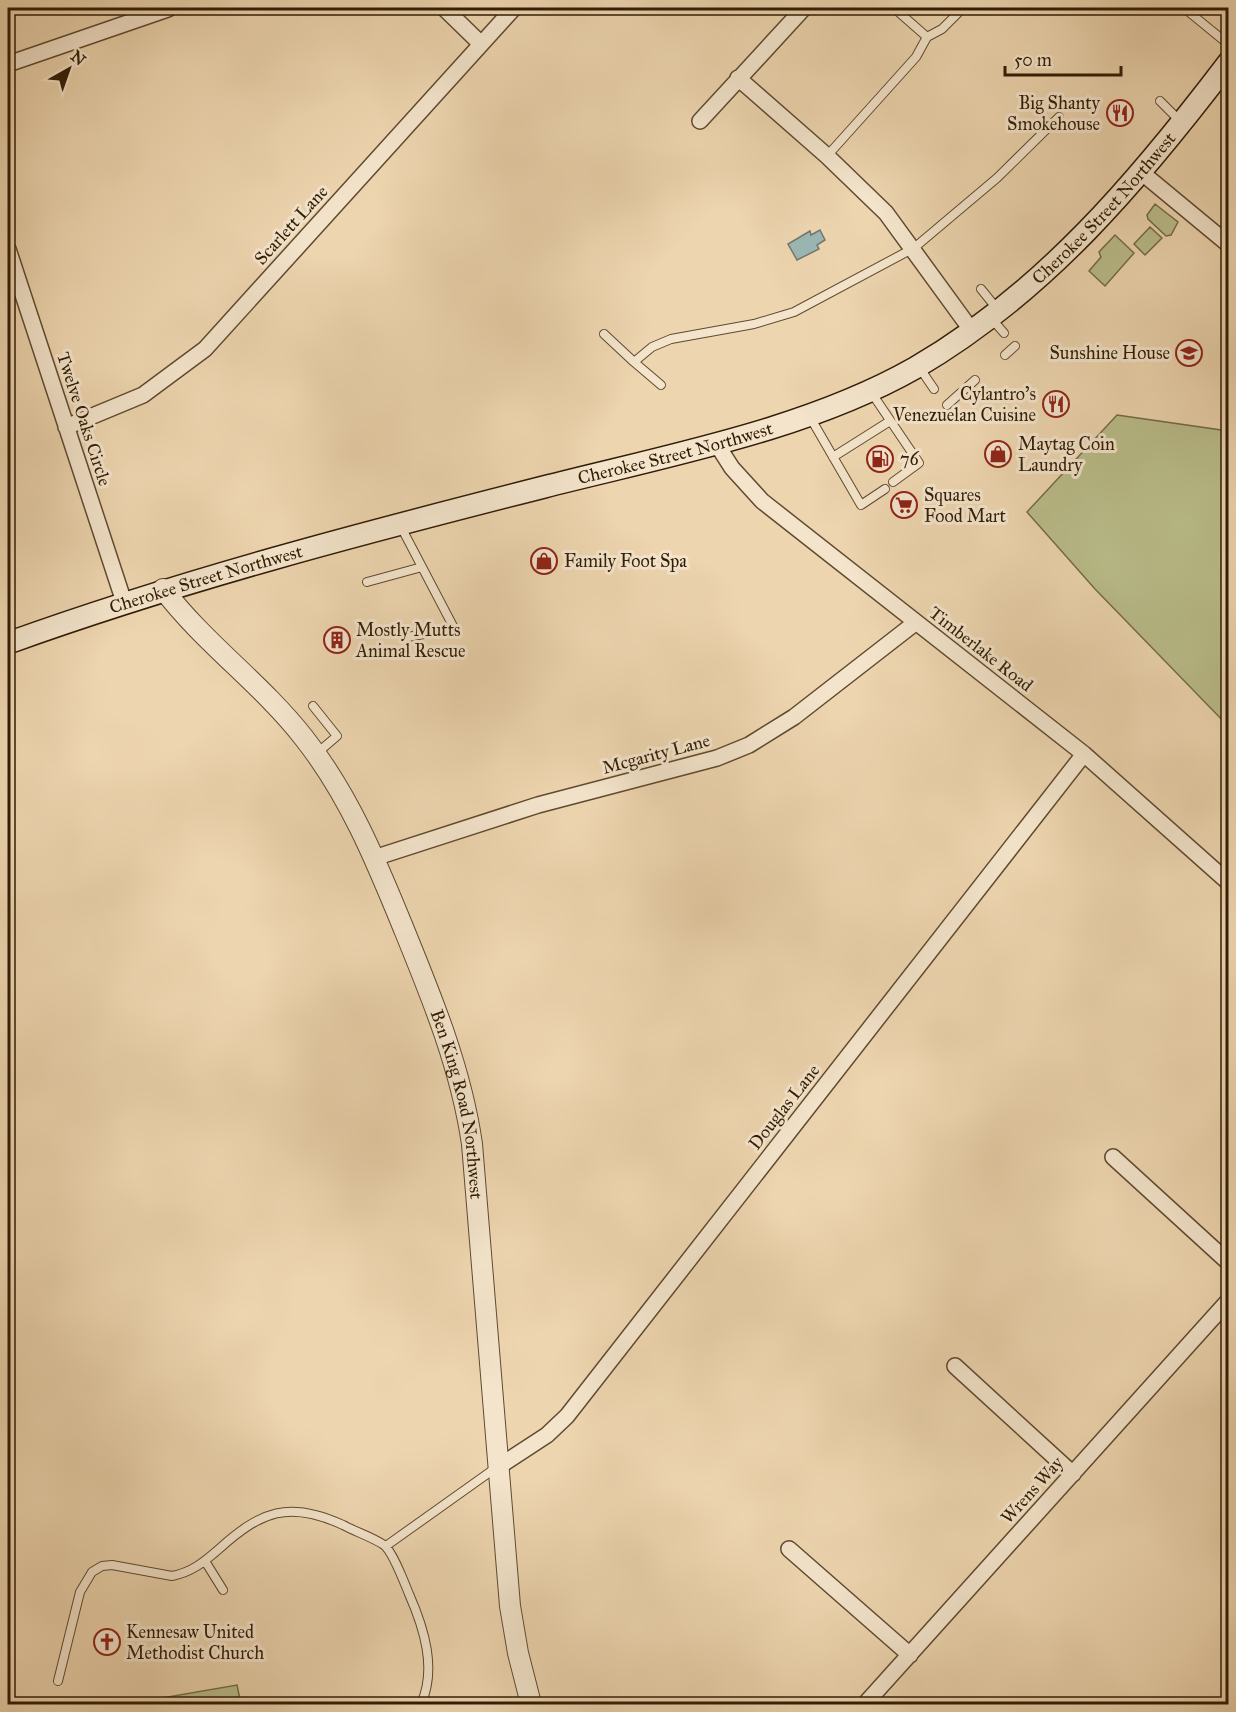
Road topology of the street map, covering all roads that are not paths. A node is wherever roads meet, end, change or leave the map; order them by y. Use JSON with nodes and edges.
{"nodes":[{"id":1,"x":444,"y":8,"type":"edge"},
{"id":2,"x":514,"y":8,"type":"edge"},
{"id":3,"x":804,"y":8,"type":"edge"},
{"id":4,"x":894,"y":8,"type":"edge"},
{"id":5,"x":963,"y":8,"type":"edge"},
{"id":6,"x":1184,"y":8,"type":"edge"},
{"id":7,"x":168,"y":9,"type":"dead end"},
{"id":8,"x":927,"y":37,"type":"junction"},
{"id":9,"x":481,"y":44,"type":"junction"},
{"id":10,"x":1228,"y":44,"type":"edge"},
{"id":11,"x":1228,"y":63,"type":"edge"},
{"id":12,"x":8,"y":64,"type":"edge"},
{"id":13,"x":738,"y":78,"type":"junction"},
{"id":14,"x":1160,"y":101,"type":"dead end"},
{"id":15,"x":1059,"y":117,"type":"dead end"},
{"id":16,"x":700,"y":121,"type":"dead end"},
{"id":17,"x":1182,"y":123,"type":"junction"},
{"id":18,"x":827,"y":156,"type":"junction"},
{"id":19,"x":1142,"y":172,"type":"junction"},
{"id":20,"x":1228,"y":244,"type":"edge"},
{"id":21,"x":914,"y":248,"type":"junction"},
{"id":22,"x":8,"y":249,"type":"edge"},
{"id":23,"x":981,"y":289,"type":"dead end"},
{"id":24,"x":998,"y":321,"type":"junction"},
{"id":25,"x":972,"y":331,"type":"junction"},
{"id":26,"x":604,"y":333,"type":"dead end"},
{"id":27,"x":1015,"y":346,"type":"dead end"},
{"id":28,"x":1005,"y":355,"type":"dead end"},
{"id":29,"x":634,"y":362,"type":"junction"},
{"id":30,"x":918,"y":366,"type":"junction"},
{"id":31,"x":975,"y":380,"type":"dead end"},
{"id":32,"x":661,"y":385,"type":"dead end"},
{"id":33,"x":934,"y":389,"type":"dead end"},
{"id":34,"x":870,"y":391,"type":"junction"},
{"id":35,"x":947,"y":405,"type":"dead end"},
{"id":36,"x":809,"y":415,"type":"junction"},
{"id":37,"x":890,"y":421,"type":"junction"},
{"id":38,"x":66,"y":427,"type":"junction"},
{"id":39,"x":716,"y":443,"type":"junction"},
{"id":40,"x":833,"y":457,"type":"junction"},
{"id":41,"x":893,"y":482,"type":"dead end"},
{"id":42,"x":885,"y":489,"type":"dead end"},
{"id":43,"x":400,"y":524,"type":"junction"},
{"id":44,"x":422,"y":567,"type":"junction"},
{"id":45,"x":367,"y":582,"type":"dead end"},
{"id":46,"x":163,"y":589,"type":"junction"},
{"id":47,"x":124,"y":602,"type":"junction"},
{"id":48,"x":915,"y":623,"type":"junction"},
{"id":49,"x":408,"y":637,"type":"dead end"},
{"id":50,"x":8,"y":643,"type":"edge"},
{"id":51,"x":313,"y":706,"type":"dead end"},
{"id":52,"x":316,"y":754,"type":"junction"},
{"id":53,"x":1084,"y":754,"type":"junction"},
{"id":54,"x":374,"y":858,"type":"junction"},
{"id":55,"x":1228,"y":882,"type":"edge"},
{"id":56,"x":1113,"y":1157,"type":"dead end"},
{"id":57,"x":1228,"y":1262,"type":"edge"},
{"id":58,"x":1228,"y":1301,"type":"edge"},
{"id":59,"x":955,"y":1366,"type":"dead end"},
{"id":60,"x":498,"y":1467,"type":"junction"},
{"id":61,"x":1073,"y":1474,"type":"junction"},
{"id":62,"x":386,"y":1546,"type":"junction"},
{"id":63,"x":789,"y":1549,"type":"dead end"},
{"id":64,"x":205,"y":1561,"type":"junction"},
{"id":65,"x":222,"y":1590,"type":"dead end"},
{"id":66,"x":910,"y":1655,"type":"junction"},
{"id":67,"x":58,"y":1681,"type":"dead end"},
{"id":68,"x":421,"y":1704,"type":"edge"},
{"id":69,"x":531,"y":1704,"type":"edge"},
{"id":70,"x":865,"y":1704,"type":"edge"}],
"edges":[{"from":1,"to":9,"type":"street"},
{"from":2,"to":9,"type":"street","name":"Scarlett Lane"},
{"from":3,"to":13,"type":"street"},
{"from":4,"to":8,"type":"lane"},
{"from":5,"to":8,"type":"lane"},
{"from":6,"to":10,"type":"lane"},
{"from":7,"to":12,"type":"street"},
{"from":8,"to":18,"type":"lane"},
{"from":9,"to":38,"type":"street","name":"Scarlett Lane"},
{"from":11,"to":17,"type":"main road","name":"Cherokee Street Northwest"},
{"from":13,"to":16,"type":"street"},
{"from":13,"to":18,"type":"street"},
{"from":14,"to":17,"type":"lane"},
{"from":15,"to":21,"type":"lane"},
{"from":17,"to":19,"type":"main road","name":"Cherokee Street Northwest"},
{"from":18,"to":21,"type":"street"},
{"from":19,"to":20,"type":"street"},
{"from":19,"to":24,"type":"main road","name":"Cherokee Street Northwest"},
{"from":21,"to":25,"type":"street"},
{"from":21,"to":29,"type":"lane"},
{"from":22,"to":38,"type":"street","name":"Twelve Oaks Circle"},
{"from":23,"to":24,"type":"lane"},
{"from":24,"to":25,"type":"main road","name":"Cherokee Street Northwest"},
{"from":25,"to":30,"type":"main road","name":"Cherokee Street Northwest"},
{"from":26,"to":29,"type":"lane"},
{"from":27,"to":28,"type":"lane"},
{"from":29,"to":32,"type":"lane"},
{"from":30,"to":33,"type":"lane"},
{"from":30,"to":34,"type":"main road","name":"Cherokee Street Northwest"},
{"from":31,"to":35,"type":"lane"},
{"from":34,"to":36,"type":"main road","name":"Cherokee Street Northwest"},
{"from":34,"to":37,"type":"lane"},
{"from":36,"to":39,"type":"main road","name":"Cherokee Street Northwest"},
{"from":36,"to":40,"type":"lane"},
{"from":37,"to":40,"type":"lane"},
{"from":37,"to":41,"type":"lane"},
{"from":38,"to":47,"type":"street","name":"Twelve Oaks Circle"},
{"from":39,"to":43,"type":"main road","name":"Cherokee Street Northwest"},
{"from":39,"to":48,"type":"street","name":"Timberlake Road"},
{"from":40,"to":42,"type":"lane"},
{"from":43,"to":44,"type":"lane"},
{"from":43,"to":46,"type":"main road","name":"Cherokee Street Northwest"},
{"from":44,"to":45,"type":"lane"},
{"from":44,"to":49,"type":"lane"},
{"from":46,"to":47,"type":"main road","name":"Cherokee Street Northwest"},
{"from":46,"to":52,"type":"street","name":"Ben King Road Northwest"},
{"from":47,"to":50,"type":"main road","name":"Cherokee Street Northwest"},
{"from":48,"to":53,"type":"street","name":"Timberlake Road"},
{"from":48,"to":54,"type":"street","name":"Mcgarity Lane"},
{"from":51,"to":52,"type":"lane"},
{"from":52,"to":54,"type":"street","name":"Ben King Road Northwest"},
{"from":53,"to":55,"type":"street","name":"Timberlake Road"},
{"from":53,"to":60,"type":"street","name":"Douglas Lane"},
{"from":54,"to":60,"type":"street","name":"Ben King Road Northwest"},
{"from":56,"to":57,"type":"street"},
{"from":58,"to":61,"type":"street","name":"Wrens Way"},
{"from":59,"to":61,"type":"street"},
{"from":60,"to":62,"type":"lane"},
{"from":60,"to":69,"type":"street","name":"Ben King Road Northwest"},
{"from":61,"to":66,"type":"street","name":"Wrens Way"},
{"from":62,"to":64,"type":"lane"},
{"from":62,"to":68,"type":"lane"},
{"from":63,"to":66,"type":"street"},
{"from":64,"to":65,"type":"lane"},
{"from":64,"to":67,"type":"lane"},
{"from":66,"to":70,"type":"street","name":"Wrens Way"}]}
